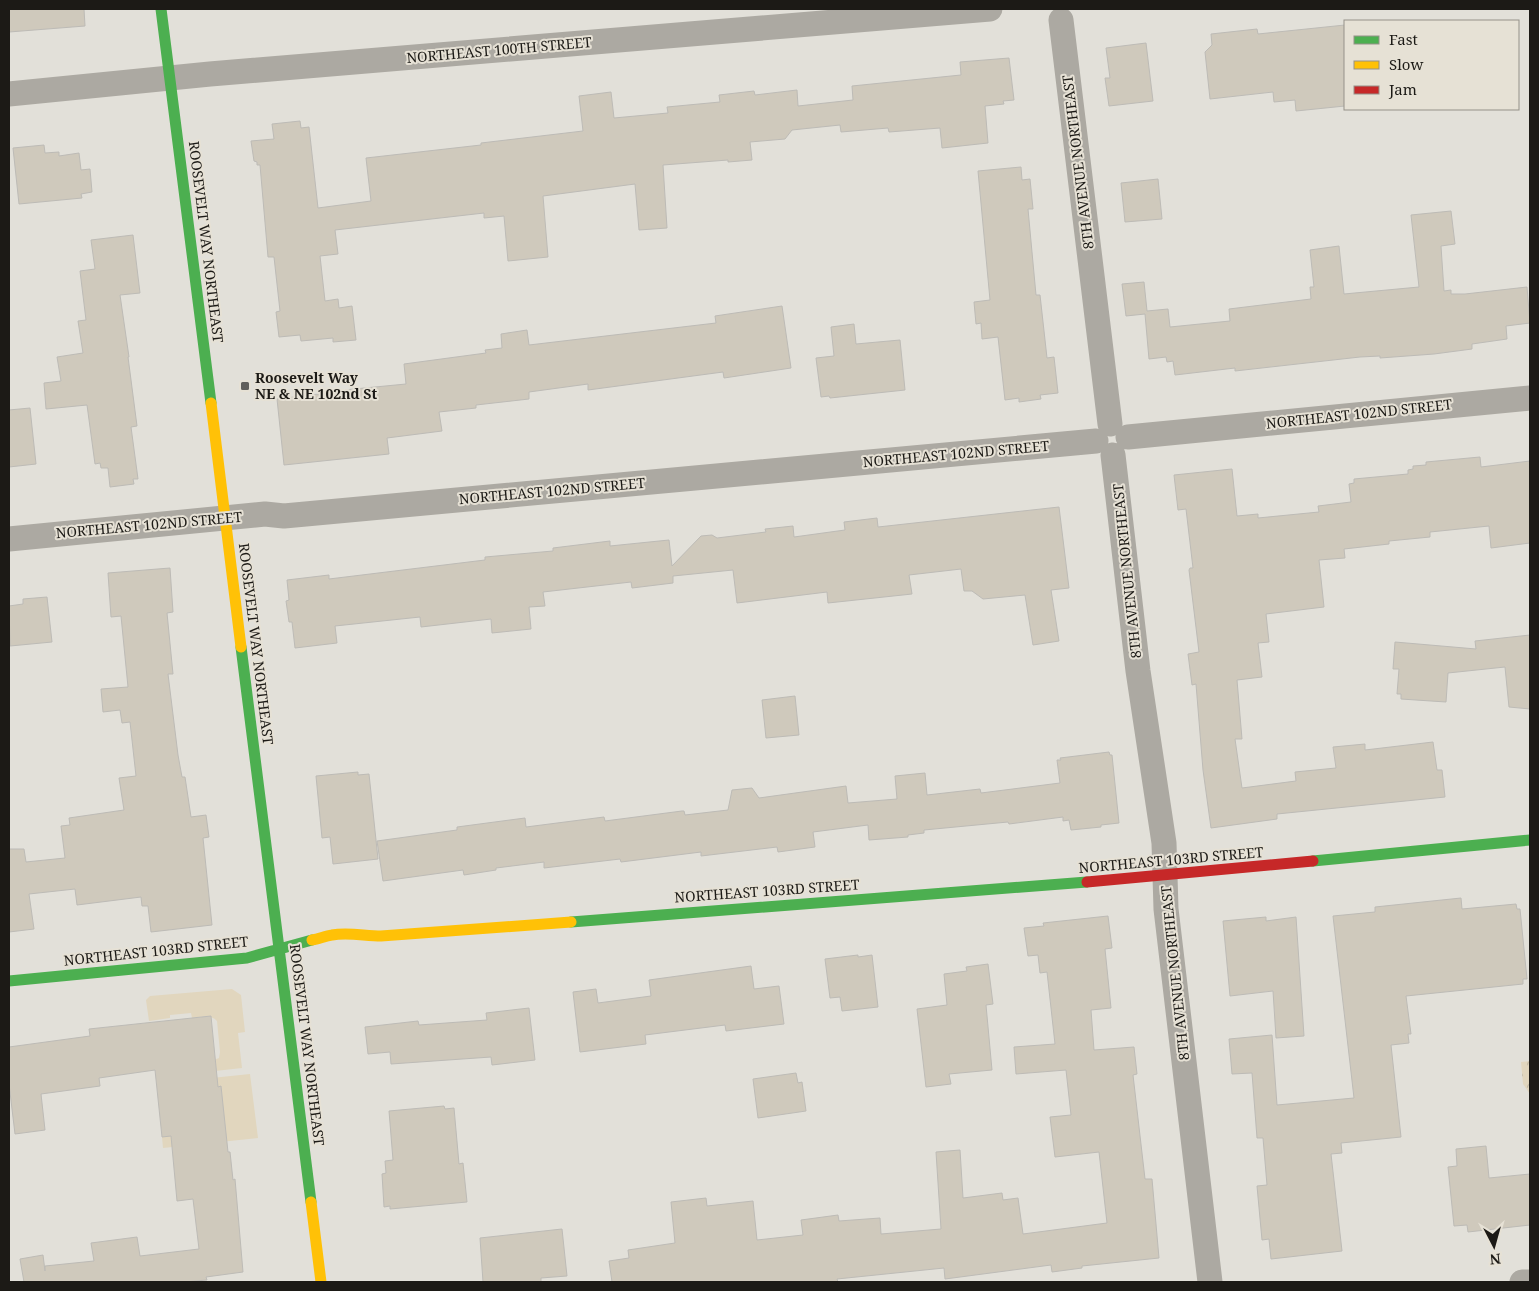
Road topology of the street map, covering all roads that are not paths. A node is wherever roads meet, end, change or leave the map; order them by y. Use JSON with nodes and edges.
{"nodes":[{"id":1,"x":161,"y":9,"type":"edge"},
{"id":2,"x":990,"y":9,"type":"edge"},
{"id":3,"x":1060,"y":12,"type":"edge"},
{"id":4,"x":170,"y":78,"type":"junction"},
{"id":5,"x":9,"y":94,"type":"edge"},
{"id":6,"x":1530,"y":398,"type":"edge"},
{"id":7,"x":1112,"y":439,"type":"junction"},
{"id":8,"x":225,"y":518,"type":"junction"},
{"id":9,"x":9,"y":539,"type":"edge"},
{"id":10,"x":1530,"y":840,"type":"edge"},
{"id":11,"x":1165,"y":876,"type":"junction"},
{"id":12,"x":279,"y":948,"type":"junction"},
{"id":13,"x":9,"y":981,"type":"edge"},
{"id":14,"x":321,"y":1282,"type":"edge"},
{"id":15,"x":1210,"y":1282,"type":"edge"},
{"id":16,"x":1522,"y":1282,"type":"edge"},
{"id":17,"x":1530,"y":1282,"type":"edge"}],
"edges":[{"from":1,"to":4,"type":"street","name":"ROOSEVELT WAY NORTHEAST"},
{"from":2,"to":4,"type":"street","name":"NORTHEAST 100TH STREET"},
{"from":3,"to":7,"type":"street","name":"8TH AVENUE NORTHEAST"},
{"from":4,"to":5,"type":"street","name":"NORTHEAST 100TH STREET"},
{"from":4,"to":8,"type":"street","name":"ROOSEVELT WAY NORTHEAST"},
{"from":6,"to":7,"type":"street","name":"NORTHEAST 102ND STREET"},
{"from":7,"to":8,"type":"street","name":"NORTHEAST 102ND STREET"},
{"from":7,"to":11,"type":"street","name":"8TH AVENUE NORTHEAST"},
{"from":8,"to":9,"type":"street","name":"NORTHEAST 102ND STREET"},
{"from":8,"to":12,"type":"street","name":"ROOSEVELT WAY NORTHEAST"},
{"from":10,"to":11,"type":"street","name":"NORTHEAST 103RD STREET"},
{"from":11,"to":12,"type":"street","name":"NORTHEAST 103RD STREET"},
{"from":11,"to":15,"type":"street","name":"8TH AVENUE NORTHEAST"},
{"from":12,"to":13,"type":"street","name":"NORTHEAST 103RD STREET"},
{"from":12,"to":14,"type":"street","name":"ROOSEVELT WAY NORTHEAST"},
{"from":16,"to":17,"type":"street"}]}
